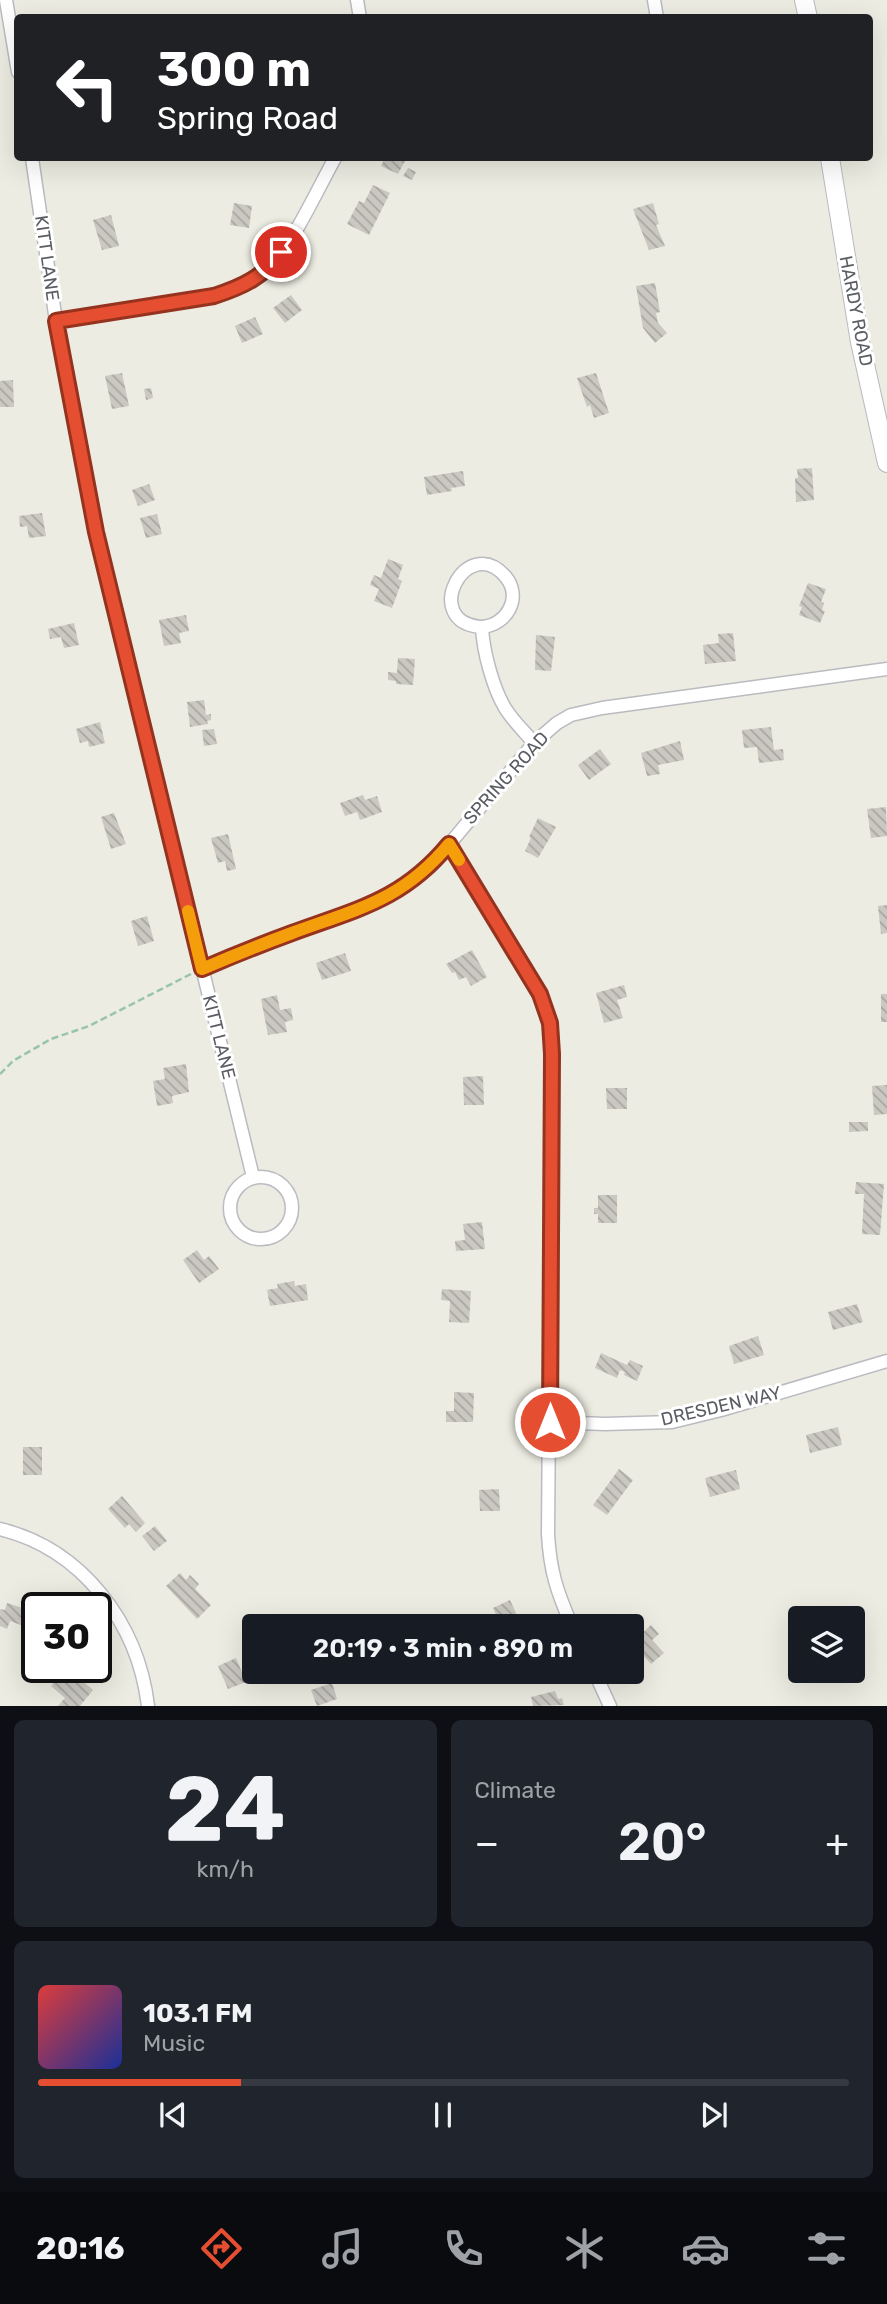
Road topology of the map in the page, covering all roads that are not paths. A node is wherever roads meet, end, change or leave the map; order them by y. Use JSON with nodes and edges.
{"nodes":[{"id":1,"x":6,"y":0,"type":"edge"},
{"id":2,"x":14,"y":48,"type":"edge"},
{"id":3,"x":32,"y":161,"type":"edge"},
{"id":4,"x":333,"y":161,"type":"edge"},
{"id":5,"x":830,"y":161,"type":"edge"},
{"id":6,"x":56,"y":321,"type":"junction"},
{"id":7,"x":887,"y":463,"type":"edge"},
{"id":8,"x":482,"y":627,"type":"junction"},
{"id":9,"x":887,"y":669,"type":"edge"},
{"id":10,"x":534,"y":743,"type":"junction"},
{"id":11,"x":449,"y":844,"type":"junction"},
{"id":12,"x":202,"y":969,"type":"junction"},
{"id":13,"x":253,"y":1177,"type":"junction"},
{"id":14,"x":887,"y":1361,"type":"edge"},
{"id":15,"x":550,"y":1422,"type":"junction"},
{"id":16,"x":0,"y":1529,"type":"edge"},
{"id":17,"x":567,"y":1614,"type":"edge"},
{"id":18,"x":600,"y":1684,"type":"edge"},
{"id":19,"x":148,"y":1706,"type":"edge"},
{"id":20,"x":610,"y":1706,"type":"edge"}],
"edges":[{"from":1,"to":2,"type":"street"},
{"from":3,"to":6,"type":"street","name":"KITT LANE"},
{"from":4,"to":6,"type":"street"},
{"from":5,"to":7,"type":"street","name":"HARDY ROAD"},
{"from":6,"to":12,"type":"street","name":"KITT LANE"},
{"from":8,"to":8,"type":"street"},
{"from":8,"to":10,"type":"street"},
{"from":9,"to":10,"type":"street","name":"SPRING ROAD"},
{"from":10,"to":11,"type":"street","name":"SPRING ROAD"},
{"from":11,"to":12,"type":"street","name":"SPRING ROAD"},
{"from":11,"to":15,"type":"street"},
{"from":12,"to":13,"type":"street","name":"KITT LANE"},
{"from":13,"to":13,"type":"street"},
{"from":14,"to":15,"type":"street","name":"DRESDEN WAY"},
{"from":15,"to":17,"type":"street"},
{"from":16,"to":19,"type":"street"},
{"from":18,"to":20,"type":"street"}]}
